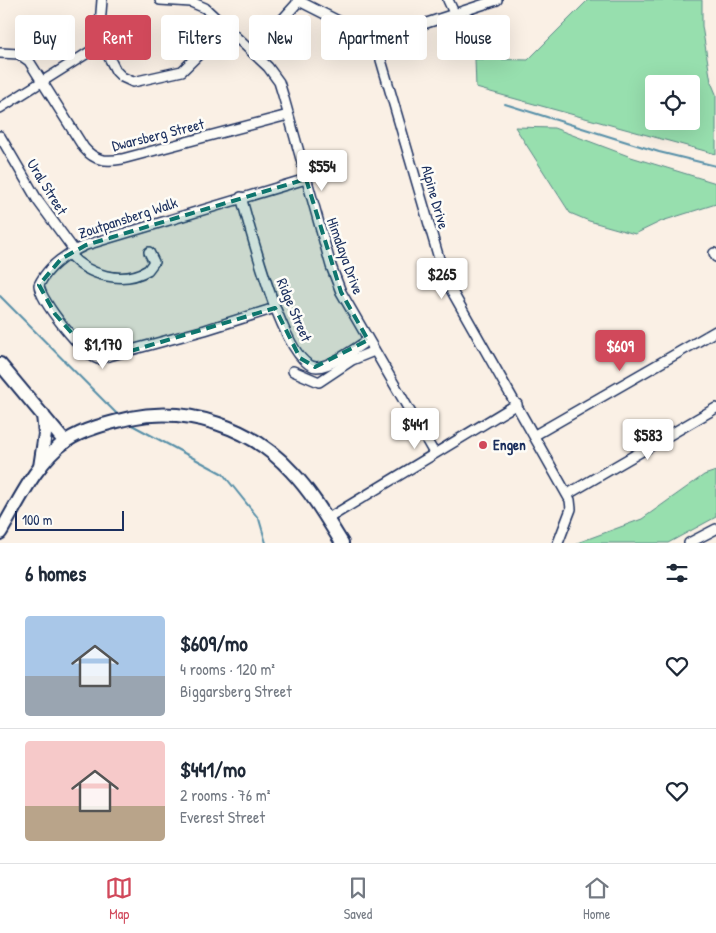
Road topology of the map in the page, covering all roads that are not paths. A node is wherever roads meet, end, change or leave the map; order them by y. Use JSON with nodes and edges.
{"nodes":[{"id":1,"x":102,"y":0,"type":"edge"},
{"id":2,"x":160,"y":0,"type":"edge"},
{"id":3,"x":448,"y":0,"type":"edge"},
{"id":4,"x":497,"y":0,"type":"edge"},
{"id":5,"x":298,"y":1,"type":"edge"},
{"id":6,"x":102,"y":15,"type":"edge"},
{"id":7,"x":212,"y":15,"type":"edge"},
{"id":8,"x":286,"y":15,"type":"edge"},
{"id":9,"x":326,"y":15,"type":"edge"},
{"id":10,"x":455,"y":15,"type":"joint"},
{"id":11,"x":239,"y":39,"type":"edge"},
{"id":12,"x":249,"y":48,"type":"edge"},
{"id":13,"x":0,"y":53,"type":"edge"},
{"id":14,"x":85,"y":55,"type":"edge"},
{"id":15,"x":110,"y":60,"type":"edge"},
{"id":16,"x":193,"y":60,"type":"edge"},
{"id":17,"x":261,"y":60,"type":"edge"},
{"id":18,"x":381,"y":60,"type":"edge"},
{"id":19,"x":43,"y":82,"type":"junction"},
{"id":20,"x":0,"y":108,"type":"edge"},
{"id":21,"x":288,"y":115,"type":"junction"},
{"id":22,"x":0,"y":136,"type":"edge"},
{"id":23,"x":306,"y":179,"type":"junction"},
{"id":24,"x":241,"y":197,"type":"junction"},
{"id":25,"x":72,"y":252,"type":"junction"},
{"id":26,"x":149,"y":252,"type":"dead end"},
{"id":27,"x":275,"y":308,"type":"junction"},
{"id":28,"x":716,"y":331,"type":"edge"},
{"id":29,"x":368,"y":340,"type":"junction"},
{"id":30,"x":374,"y":351,"type":"junction"},
{"id":31,"x":1,"y":367,"type":"edge"},
{"id":32,"x":293,"y":371,"type":"dead end"},
{"id":33,"x":516,"y":404,"type":"junction"},
{"id":34,"x":716,"y":408,"type":"edge"},
{"id":35,"x":43,"y":415,"type":"junction"},
{"id":36,"x":535,"y":435,"type":"junction"},
{"id":37,"x":65,"y":442,"type":"junction"},
{"id":38,"x":434,"y":453,"type":"junction"},
{"id":39,"x":39,"y":470,"type":"junction"},
{"id":40,"x":568,"y":494,"type":"junction"},
{"id":41,"x":327,"y":519,"type":"junction"},
{"id":42,"x":716,"y":530,"type":"edge"},
{"id":43,"x":0,"y":533,"type":"edge"},
{"id":44,"x":342,"y":543,"type":"edge"},
{"id":45,"x":558,"y":543,"type":"edge"},
{"id":46,"x":689,"y":543,"type":"edge"}],
"edges":[{"from":1,"to":6,"type":"street"},
{"from":2,"to":7,"type":"street","name":"Himalaya Drive"},
{"from":3,"to":10,"type":"street"},
{"from":4,"to":10,"type":"street"},
{"from":5,"to":8,"type":"street"},
{"from":5,"to":9,"type":"street"},
{"from":11,"to":12,"type":"street","name":"Himalaya Drive"},
{"from":13,"to":19,"type":"street","name":"Dwarsberg Street"},
{"from":14,"to":19,"type":"street"},
{"from":15,"to":16,"type":"street"},
{"from":17,"to":21,"type":"street","name":"Himalaya Drive"},
{"from":18,"to":33,"type":"street","name":"Alpine Drive"},
{"from":19,"to":20,"type":"street"},
{"from":19,"to":21,"type":"street","name":"Dwarsberg Street"},
{"from":21,"to":23,"type":"street","name":"Himalaya Drive"},
{"from":22,"to":25,"type":"street","name":"Ural Street"},
{"from":23,"to":24,"type":"street","name":"Zoutpansberg Walk"},
{"from":23,"to":29,"type":"street","name":"Himalaya Drive"},
{"from":24,"to":25,"type":"street","name":"Zoutpansberg Walk"},
{"from":24,"to":27,"type":"street","name":"Ridge Street"},
{"from":25,"to":26,"type":"street","name":"Ural Street"},
{"from":25,"to":27,"type":"street","name":"Zoutpansberg Walk"},
{"from":27,"to":29,"type":"street","name":"Ridge Street"},
{"from":28,"to":36,"type":"street"},
{"from":29,"to":30,"type":"street","name":"Himalaya Drive"},
{"from":30,"to":32,"type":"street"},
{"from":30,"to":38,"type":"street","name":"Himalaya Drive"},
{"from":31,"to":35,"type":"street"},
{"from":33,"to":36,"type":"street","name":"Alpine Drive"},
{"from":33,"to":38,"type":"street"},
{"from":34,"to":40,"type":"street"},
{"from":35,"to":37,"type":"street"},
{"from":35,"to":39,"type":"street"},
{"from":36,"to":40,"type":"street","name":"Alpine Drive"},
{"from":37,"to":39,"type":"street"},
{"from":37,"to":41,"type":"street"},
{"from":38,"to":41,"type":"street"},
{"from":39,"to":43,"type":"street"},
{"from":40,"to":45,"type":"street"},
{"from":41,"to":44,"type":"street"},
{"from":42,"to":46,"type":"street"}]}
